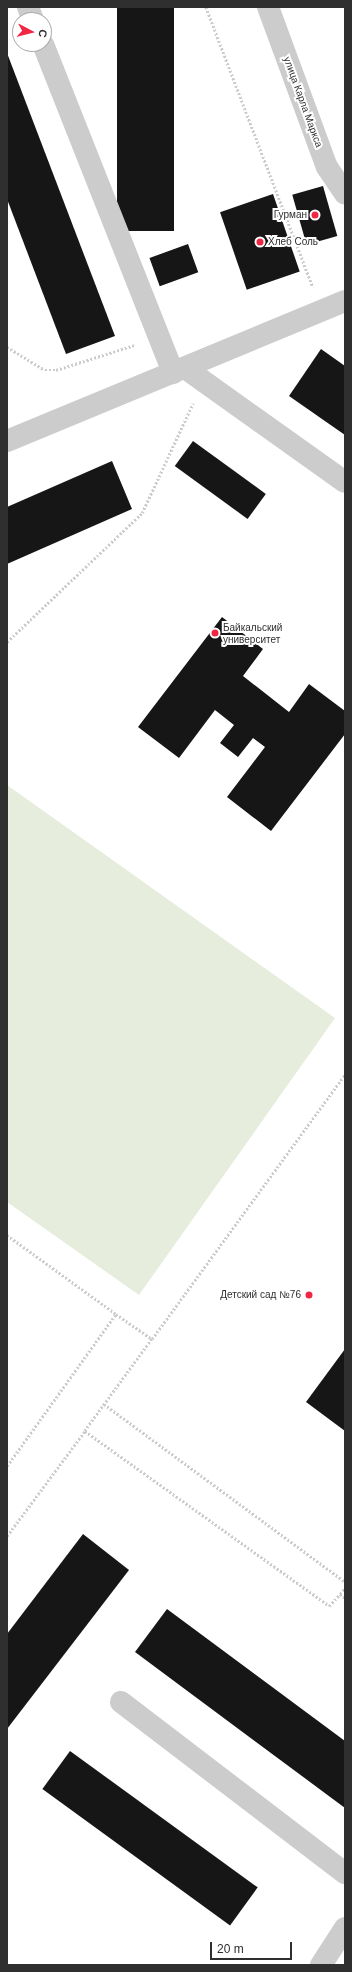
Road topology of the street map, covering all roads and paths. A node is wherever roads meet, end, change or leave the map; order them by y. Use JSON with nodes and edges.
{"nodes":[{"id":1,"x":206,"y":7,"type":"edge"},
{"id":2,"x":268,"y":7,"type":"edge"},
{"id":3,"x":46,"y":52,"type":"edge"},
{"id":4,"x":345,"y":194,"type":"edge"},
{"id":5,"x":345,"y":301,"type":"edge"},
{"id":6,"x":322,"y":311,"type":"junction"},
{"id":7,"x":160,"y":338,"type":"junction"},
{"id":8,"x":7,"y":347,"type":"edge"},
{"id":9,"x":179,"y":371,"type":"junction"},
{"id":10,"x":203,"y":381,"type":"junction"},
{"id":11,"x":7,"y":441,"type":"edge"},
{"id":12,"x":345,"y":482,"type":"edge"},
{"id":13,"x":7,"y":642,"type":"edge"},
{"id":14,"x":345,"y":1074,"type":"edge"},
{"id":15,"x":7,"y":1235,"type":"edge"},
{"id":16,"x":116,"y":1314,"type":"junction"},
{"id":17,"x":152,"y":1339,"type":"junction"},
{"id":18,"x":104,"y":1404,"type":"junction"},
{"id":19,"x":85,"y":1431,"type":"junction"},
{"id":20,"x":7,"y":1466,"type":"edge"},
{"id":21,"x":7,"y":1536,"type":"edge"},
{"id":22,"x":345,"y":1582,"type":"edge"},
{"id":23,"x":345,"y":1587,"type":"edge"},
{"id":24,"x":340,"y":1594,"type":"junction"},
{"id":25,"x":345,"y":1598,"type":"edge"},
{"id":26,"x":121,"y":1702,"type":"dead end"},
{"id":27,"x":345,"y":1873,"type":"edge"},
{"id":28,"x":345,"y":1928,"type":"edge"},
{"id":29,"x":321,"y":1965,"type":"edge"}],
"edges":[{"from":1,"to":6,"type":"path"},
{"from":2,"to":4,"type":"street","name":"улица Карла Маркса"},
{"from":3,"to":7,"type":"street"},
{"from":5,"to":6,"type":"street"},
{"from":6,"to":9,"type":"street"},
{"from":7,"to":8,"type":"path"},
{"from":7,"to":9,"type":"street"},
{"from":9,"to":10,"type":"street"},
{"from":9,"to":11,"type":"street"},
{"from":10,"to":12,"type":"street"},
{"from":10,"to":13,"type":"path"},
{"from":14,"to":17,"type":"path"},
{"from":15,"to":16,"type":"path"},
{"from":16,"to":17,"type":"path"},
{"from":16,"to":20,"type":"path"},
{"from":17,"to":18,"type":"path"},
{"from":18,"to":19,"type":"path"},
{"from":18,"to":22,"type":"path"},
{"from":19,"to":21,"type":"path"},
{"from":19,"to":24,"type":"path"},
{"from":23,"to":24,"type":"path"},
{"from":24,"to":25,"type":"path"},
{"from":26,"to":27,"type":"street"},
{"from":28,"to":29,"type":"street"}]}
